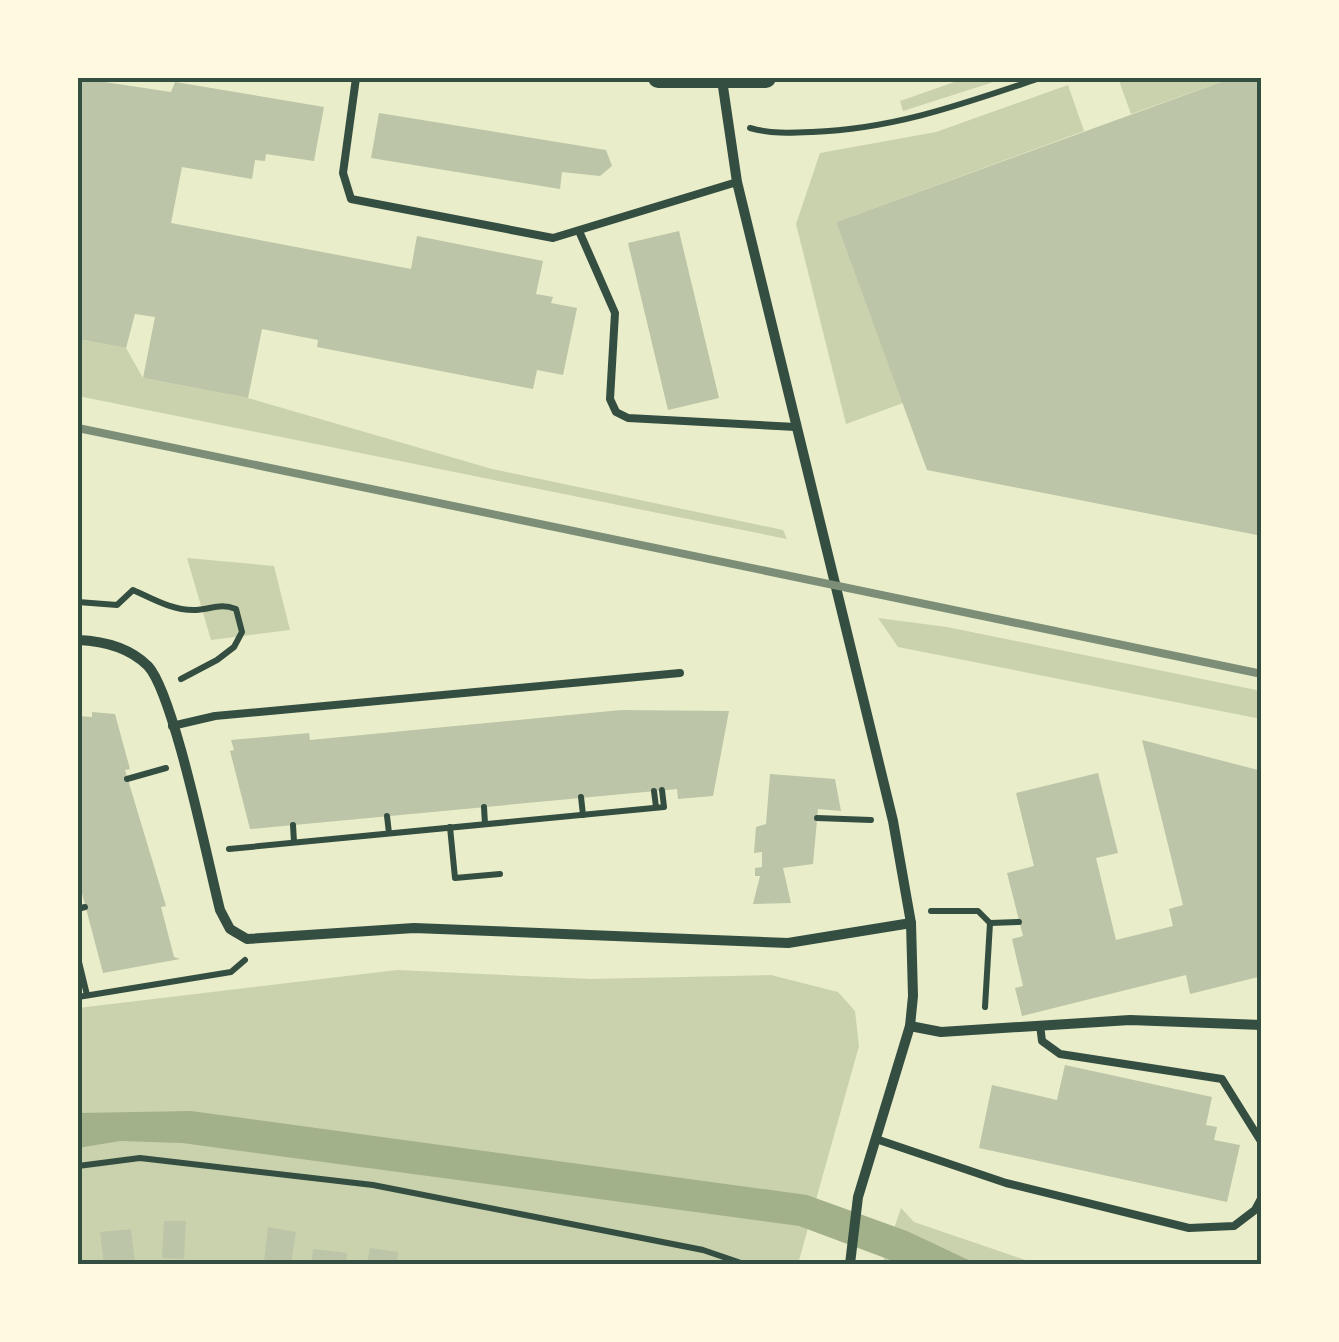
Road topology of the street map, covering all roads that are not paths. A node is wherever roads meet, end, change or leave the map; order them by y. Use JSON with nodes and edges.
{"nodes":[{"id":1,"x":356,"y":78,"type":"edge"},
{"id":2,"x":658,"y":78,"type":"edge"},
{"id":3,"x":766,"y":78,"type":"edge"},
{"id":4,"x":722,"y":80,"type":"edge"},
{"id":5,"x":737,"y":182,"type":"junction"},
{"id":6,"x":578,"y":231,"type":"junction"},
{"id":7,"x":796,"y":427,"type":"junction"},
{"id":8,"x":78,"y":640,"type":"edge"},
{"id":9,"x":680,"y":673,"type":"dead end"},
{"id":10,"x":172,"y":726,"type":"junction"},
{"id":11,"x":911,"y":917,"type":"junction"},
{"id":12,"x":1040,"y":1025,"type":"junction"},
{"id":13,"x":1262,"y":1025,"type":"edge"},
{"id":14,"x":910,"y":1026,"type":"junction"},
{"id":15,"x":876,"y":1139,"type":"junction"},
{"id":16,"x":1262,"y":1143,"type":"edge"},
{"id":17,"x":1262,"y":1196,"type":"edge"},
{"id":18,"x":850,"y":1263,"type":"edge"}],
"edges":[{"from":1,"to":6,"type":"lane"},
{"from":2,"to":4,"type":"main road"},
{"from":3,"to":4,"type":"main road"},
{"from":4,"to":5,"type":"street"},
{"from":5,"to":6,"type":"lane"},
{"from":5,"to":7,"type":"street"},
{"from":6,"to":7,"type":"lane"},
{"from":7,"to":11,"type":"street"},
{"from":8,"to":10,"type":"street"},
{"from":9,"to":10,"type":"lane"},
{"from":10,"to":11,"type":"street"},
{"from":11,"to":14,"type":"street"},
{"from":12,"to":13,"type":"street"},
{"from":12,"to":14,"type":"street"},
{"from":12,"to":16,"type":"lane"},
{"from":14,"to":15,"type":"street"},
{"from":15,"to":17,"type":"lane"},
{"from":15,"to":18,"type":"street"}]}
